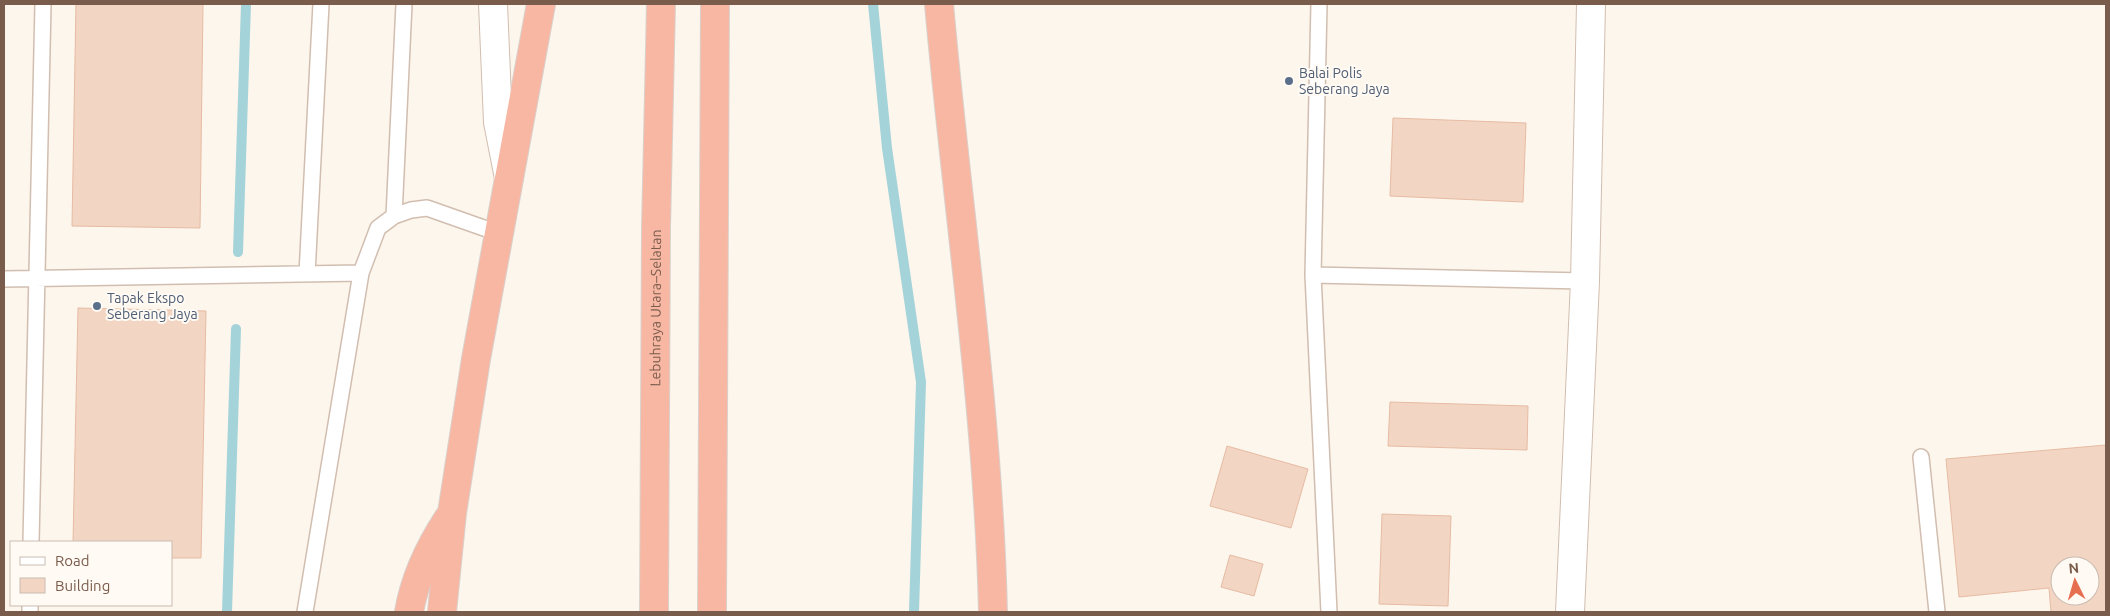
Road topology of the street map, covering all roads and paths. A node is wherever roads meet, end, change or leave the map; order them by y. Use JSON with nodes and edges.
{"nodes":[{"id":1,"x":43,"y":4,"type":"edge"},
{"id":2,"x":321,"y":4,"type":"edge"},
{"id":3,"x":404,"y":4,"type":"edge"},
{"id":4,"x":493,"y":4,"type":"edge"},
{"id":5,"x":541,"y":4,"type":"edge"},
{"id":6,"x":661,"y":4,"type":"edge"},
{"id":7,"x":715,"y":4,"type":"edge"},
{"id":8,"x":939,"y":4,"type":"edge"},
{"id":9,"x":1320,"y":4,"type":"edge"},
{"id":10,"x":1591,"y":4,"type":"edge"},
{"id":11,"x":510,"y":182,"type":"junction"},
{"id":12,"x":394,"y":216,"type":"junction"},
{"id":13,"x":498,"y":233,"type":"junction"},
{"id":14,"x":362,"y":273,"type":"junction"},
{"id":15,"x":307,"y":274,"type":"junction"},
{"id":16,"x":1313,"y":275,"type":"junction"},
{"id":17,"x":4,"y":279,"type":"edge"},
{"id":18,"x":36,"y":279,"type":"junction"},
{"id":19,"x":1585,"y":281,"type":"junction"},
{"id":20,"x":1921,"y":457,"type":"dead end"},
{"id":21,"x":452,"y":513,"type":"junction"},
{"id":22,"x":31,"y":541,"type":"edge"},
{"id":23,"x":305,"y":612,"type":"edge"},
{"id":24,"x":409,"y":612,"type":"edge"},
{"id":25,"x":442,"y":612,"type":"edge"},
{"id":26,"x":654,"y":612,"type":"edge"},
{"id":27,"x":712,"y":612,"type":"edge"},
{"id":28,"x":994,"y":612,"type":"edge"},
{"id":29,"x":1329,"y":612,"type":"edge"},
{"id":30,"x":1570,"y":612,"type":"edge"},
{"id":31,"x":1937,"y":612,"type":"edge"}],
"edges":[{"from":1,"to":18,"type":"lane"},
{"from":2,"to":15,"type":"lane"},
{"from":3,"to":12,"type":"lane"},
{"from":4,"to":11,"type":"street"},
{"from":5,"to":11,"type":"highway"},
{"from":6,"to":26,"type":"highway","name":"Lebuhraya Utara–Selatan"},
{"from":7,"to":27,"type":"highway"},
{"from":8,"to":28,"type":"highway"},
{"from":9,"to":16,"type":"lane"},
{"from":10,"to":19,"type":"street"},
{"from":11,"to":13,"type":"highway"},
{"from":12,"to":13,"type":"lane"},
{"from":12,"to":14,"type":"lane"},
{"from":13,"to":21,"type":"highway"},
{"from":14,"to":15,"type":"lane"},
{"from":14,"to":23,"type":"lane"},
{"from":15,"to":18,"type":"lane"},
{"from":16,"to":19,"type":"lane"},
{"from":16,"to":29,"type":"lane"},
{"from":17,"to":18,"type":"lane"},
{"from":18,"to":22,"type":"lane"},
{"from":19,"to":30,"type":"street"},
{"from":20,"to":31,"type":"lane"},
{"from":21,"to":24,"type":"highway"},
{"from":21,"to":25,"type":"highway"}]}
